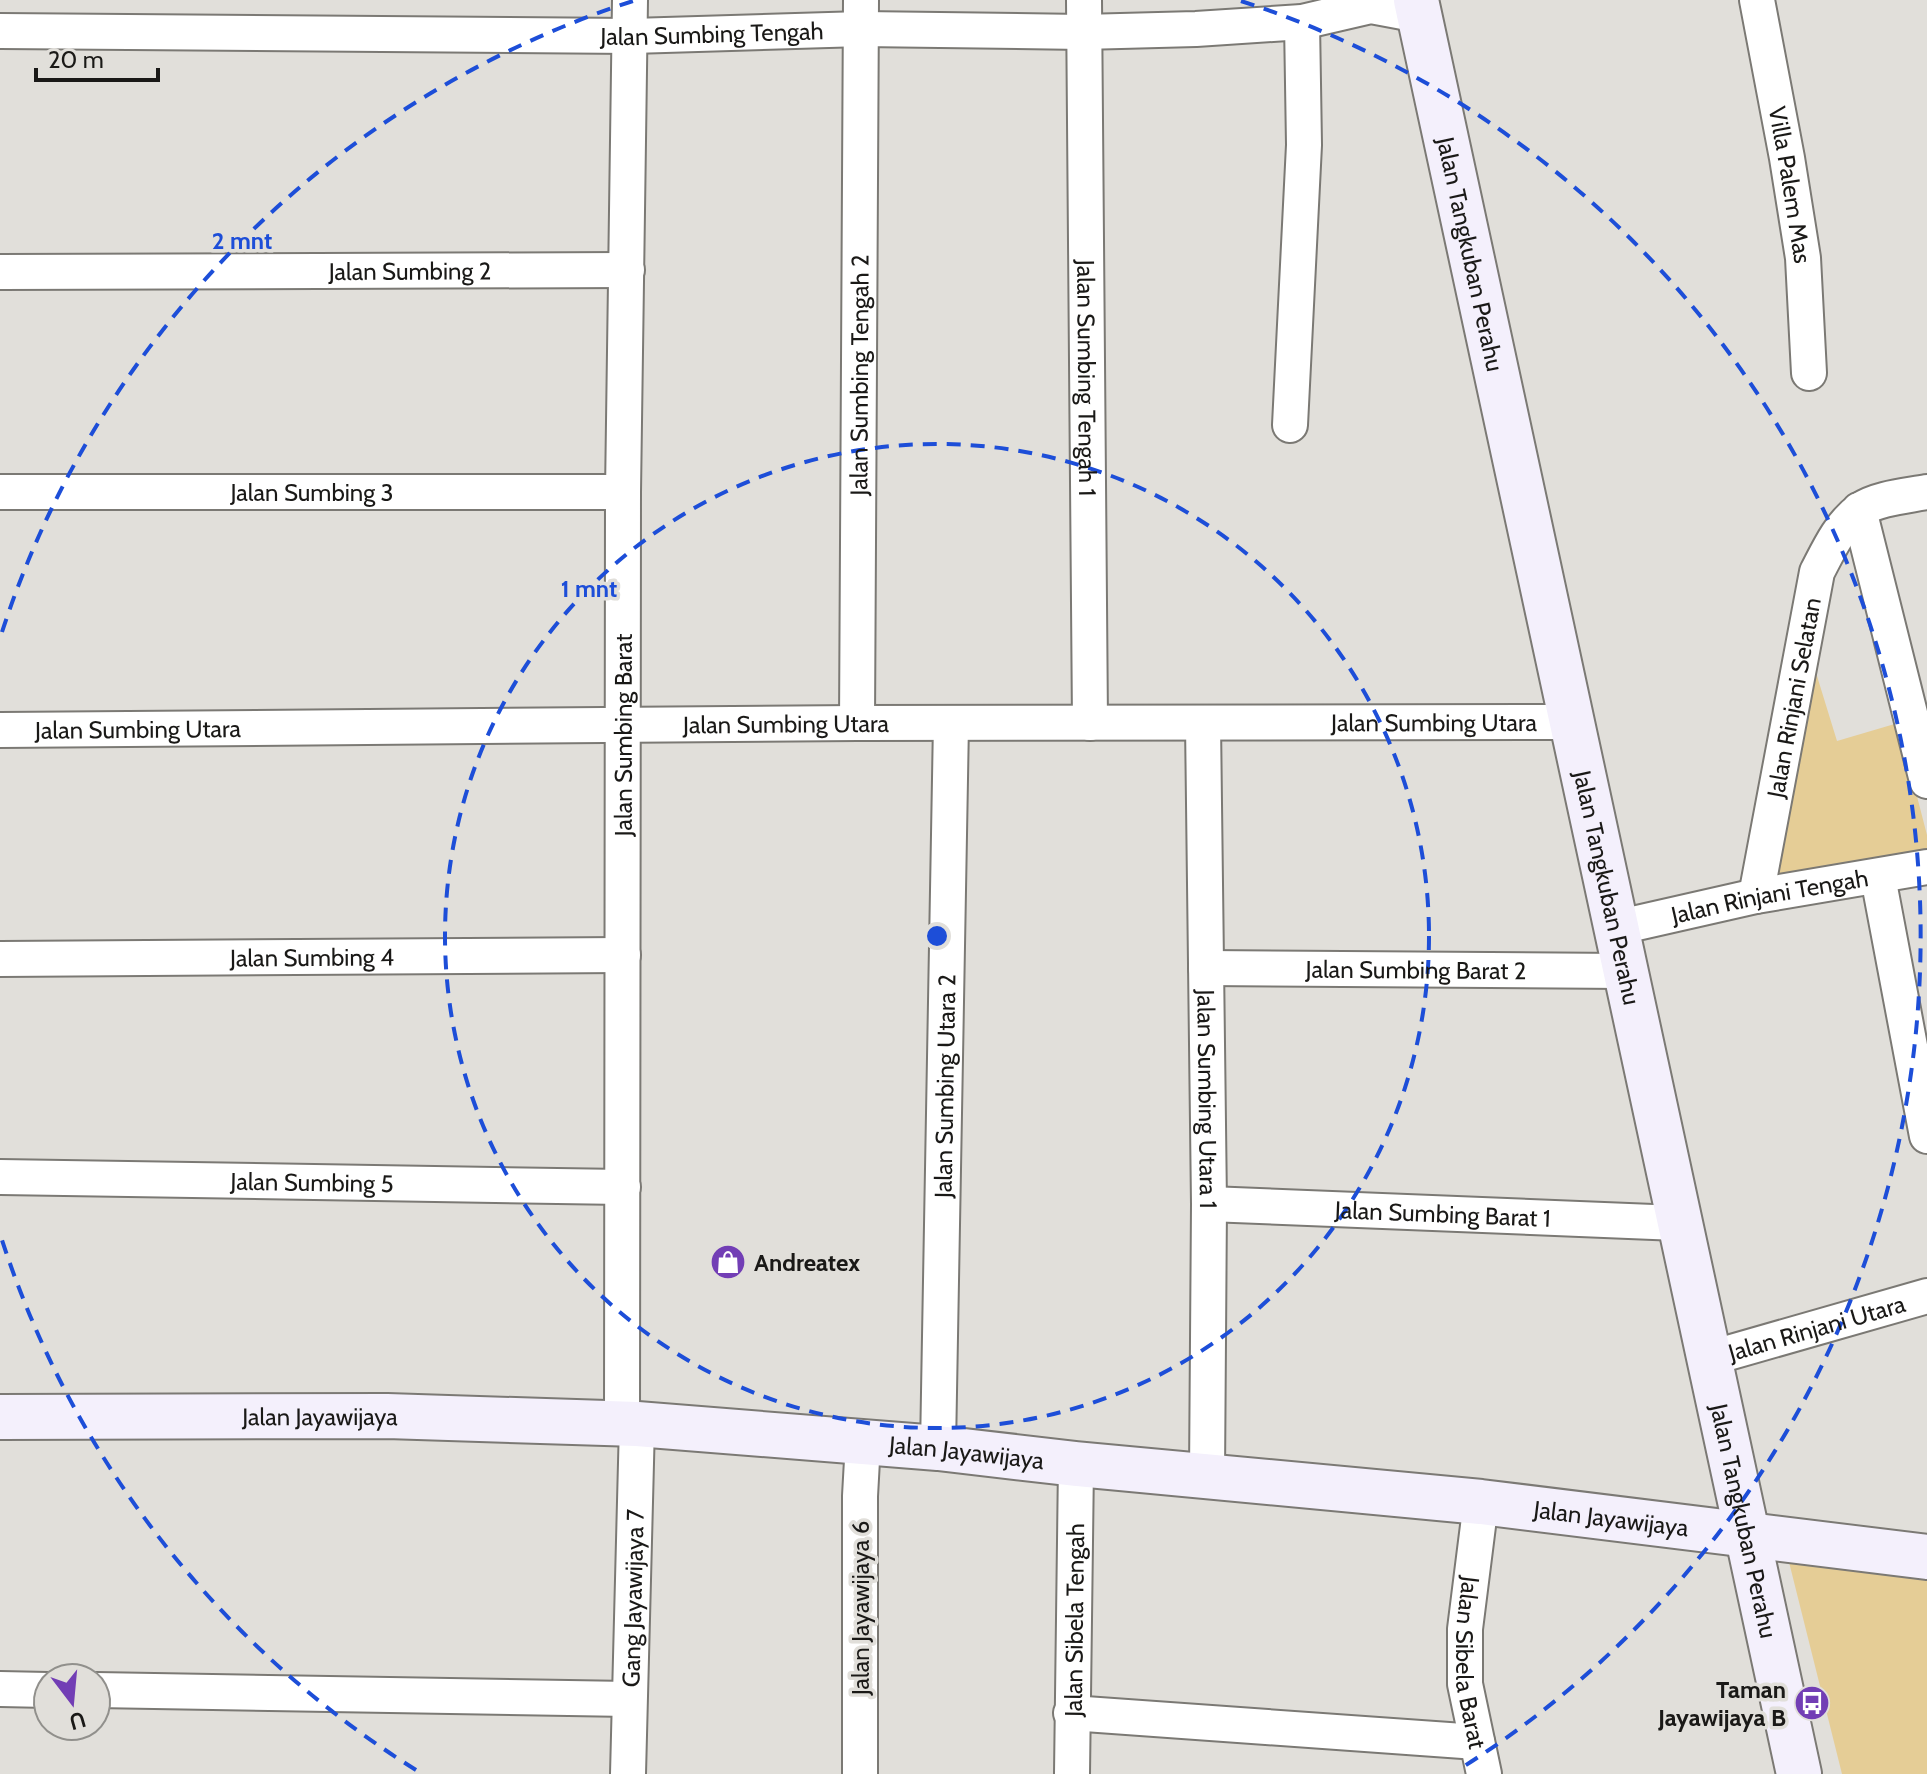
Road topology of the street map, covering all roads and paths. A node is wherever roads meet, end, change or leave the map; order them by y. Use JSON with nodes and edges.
{"nodes":[{"id":1,"x":630,"y":0,"type":"edge"},
{"id":2,"x":1757,"y":0,"type":"edge"},
{"id":3,"x":1418,"y":8,"type":"edge"},
{"id":4,"x":862,"y":15,"type":"edge"},
{"id":5,"x":1083,"y":16,"type":"edge"},
{"id":6,"x":1302,"y":22,"type":"junction"},
{"id":7,"x":0,"y":31,"type":"edge"},
{"id":8,"x":632,"y":36,"type":"junction"},
{"id":9,"x":627,"y":270,"type":"junction"},
{"id":10,"x":0,"y":272,"type":"edge"},
{"id":11,"x":1809,"y":373,"type":"dead end"},
{"id":12,"x":1290,"y":425,"type":"dead end"},
{"id":13,"x":0,"y":492,"type":"edge"},
{"id":14,"x":623,"y":492,"type":"junction"},
{"id":15,"x":1927,"y":492,"type":"edge"},
{"id":16,"x":1859,"y":510,"type":"junction"},
{"id":17,"x":1914,"y":672,"type":"edge"},
{"id":18,"x":1570,"y":722,"type":"junction"},
{"id":19,"x":857,"y":723,"type":"junction"},
{"id":20,"x":951,"y":723,"type":"junction"},
{"id":21,"x":1090,"y":723,"type":"junction"},
{"id":22,"x":1203,"y":723,"type":"junction"},
{"id":23,"x":624,"y":725,"type":"junction"},
{"id":24,"x":0,"y":730,"type":"edge"},
{"id":25,"x":1927,"y":781,"type":"edge"},
{"id":26,"x":1927,"y":867,"type":"edge"},
{"id":27,"x":1878,"y":877,"type":"junction"},
{"id":28,"x":1756,"y":896,"type":"junction"},
{"id":29,"x":1615,"y":928,"type":"junction"},
{"id":30,"x":623,"y":955,"type":"junction"},
{"id":31,"x":0,"y":959,"type":"edge"},
{"id":32,"x":1206,"y":968,"type":"junction"},
{"id":33,"x":1625,"y":971,"type":"junction"},
{"id":34,"x":1922,"y":1088,"type":"edge"},
{"id":35,"x":1927,"y":1136,"type":"edge"},
{"id":36,"x":0,"y":1177,"type":"edge"},
{"id":37,"x":623,"y":1187,"type":"junction"},
{"id":38,"x":1209,"y":1204,"type":"junction"},
{"id":39,"x":1678,"y":1223,"type":"junction"},
{"id":40,"x":1927,"y":1296,"type":"edge"},
{"id":41,"x":1707,"y":1359,"type":"junction"},
{"id":42,"x":0,"y":1417,"type":"edge"},
{"id":43,"x":630,"y":1423,"type":"junction"},
{"id":44,"x":863,"y":1442,"type":"junction"},
{"id":45,"x":938,"y":1448,"type":"junction"},
{"id":46,"x":1076,"y":1464,"type":"junction"},
{"id":47,"x":1207,"y":1475,"type":"junction"},
{"id":48,"x":1481,"y":1502,"type":"junction"},
{"id":49,"x":1748,"y":1536,"type":"junction"},
{"id":50,"x":1927,"y":1557,"type":"edge"},
{"id":51,"x":0,"y":1689,"type":"edge"},
{"id":52,"x":32,"y":1690,"type":"edge"},
{"id":53,"x":112,"y":1690,"type":"edge"},
{"id":54,"x":629,"y":1699,"type":"junction"},
{"id":55,"x":1071,"y":1713,"type":"junction"},
{"id":56,"x":1481,"y":1758,"type":"edge"},
{"id":57,"x":628,"y":1774,"type":"edge"},
{"id":58,"x":860,"y":1774,"type":"edge"},
{"id":59,"x":1072,"y":1774,"type":"edge"},
{"id":60,"x":1799,"y":1774,"type":"edge"}],
"edges":[{"from":1,"to":8,"type":"street","name":"Jalan Sumbing Barat"},
{"from":2,"to":11,"type":"street","name":"Villa Palem Mas"},
{"from":3,"to":6,"type":"street","name":"Jalan Sumbing Tengah"},
{"from":3,"to":18,"type":"main road","name":"Jalan Tangkuban Perahu"},
{"from":4,"to":5,"type":"street","name":"Jalan Sumbing Tengah"},
{"from":4,"to":8,"type":"street","name":"Jalan Sumbing Tengah"},
{"from":4,"to":19,"type":"street","name":"Jalan Sumbing Tengah 2"},
{"from":5,"to":6,"type":"street","name":"Jalan Sumbing Tengah"},
{"from":5,"to":21,"type":"street","name":"Jalan Sumbing Tengah 1"},
{"from":6,"to":12,"type":"street"},
{"from":7,"to":8,"type":"street","name":"Jalan Sumbing Tengah"},
{"from":8,"to":9,"type":"street","name":"Jalan Sumbing Barat"},
{"from":9,"to":10,"type":"street","name":"Jalan Sumbing 2"},
{"from":9,"to":14,"type":"street","name":"Jalan Sumbing Barat"},
{"from":13,"to":14,"type":"street","name":"Jalan Sumbing 3"},
{"from":14,"to":23,"type":"street","name":"Jalan Sumbing Barat"},
{"from":15,"to":16,"type":"street"},
{"from":16,"to":17,"type":"street"},
{"from":16,"to":28,"type":"street","name":"Jalan Rinjani Selatan"},
{"from":17,"to":25,"type":"street"},
{"from":18,"to":22,"type":"street","name":"Jalan Sumbing Utara"},
{"from":18,"to":29,"type":"main road","name":"Jalan Tangkuban Perahu"},
{"from":19,"to":20,"type":"street","name":"Jalan Sumbing Utara"},
{"from":19,"to":23,"type":"street","name":"Jalan Sumbing Utara"},
{"from":20,"to":21,"type":"street","name":"Jalan Sumbing Utara"},
{"from":20,"to":45,"type":"street","name":"Jalan Sumbing Utara 2"},
{"from":21,"to":22,"type":"street","name":"Jalan Sumbing Utara"},
{"from":22,"to":32,"type":"street","name":"Jalan Sumbing Utara 1"},
{"from":23,"to":24,"type":"street","name":"Jalan Sumbing Utara"},
{"from":23,"to":30,"type":"street","name":"Jalan Sumbing Barat"},
{"from":26,"to":27,"type":"street","name":"Jalan Rinjani Tengah"},
{"from":27,"to":28,"type":"street","name":"Jalan Rinjani Tengah"},
{"from":27,"to":34,"type":"street"},
{"from":28,"to":29,"type":"street","name":"Jalan Rinjani Tengah"},
{"from":29,"to":33,"type":"main road","name":"Jalan Tangkuban Perahu"},
{"from":30,"to":31,"type":"street","name":"Jalan Sumbing 4"},
{"from":30,"to":37,"type":"street","name":"Jalan Sumbing Barat"},
{"from":32,"to":33,"type":"street","name":"Jalan Sumbing Barat 2"},
{"from":32,"to":38,"type":"street","name":"Jalan Sumbing Utara 1"},
{"from":33,"to":39,"type":"main road","name":"Jalan Tangkuban Perahu"},
{"from":34,"to":35,"type":"street"},
{"from":36,"to":37,"type":"street","name":"Jalan Sumbing 5"},
{"from":37,"to":43,"type":"street","name":"Jalan Sumbing Barat"},
{"from":38,"to":39,"type":"street","name":"Jalan Sumbing Barat 1"},
{"from":38,"to":47,"type":"street","name":"Jalan Sumbing Utara 1"},
{"from":39,"to":41,"type":"main road","name":"Jalan Tangkuban Perahu"},
{"from":40,"to":41,"type":"street","name":"Jalan Rinjani Utara"},
{"from":41,"to":49,"type":"main road","name":"Jalan Tangkuban Perahu"},
{"from":42,"to":43,"type":"main road","name":"Jalan Jayawijaya"},
{"from":43,"to":44,"type":"main road","name":"Jalan Jayawijaya"},
{"from":43,"to":54,"type":"street","name":"Gang Jayawijaya 7"},
{"from":44,"to":45,"type":"main road","name":"Jalan Jayawijaya"},
{"from":44,"to":58,"type":"street","name":"Jalan Jayawijaya 6"},
{"from":45,"to":46,"type":"main road","name":"Jalan Jayawijaya"},
{"from":46,"to":47,"type":"main road","name":"Jalan Jayawijaya"},
{"from":46,"to":55,"type":"street","name":"Jalan Sibela Tengah"},
{"from":47,"to":48,"type":"main road","name":"Jalan Jayawijaya"},
{"from":48,"to":49,"type":"main road","name":"Jalan Jayawijaya"},
{"from":48,"to":56,"type":"street","name":"Jalan Sibela Barat"},
{"from":49,"to":50,"type":"main road","name":"Jalan Jayawijaya"},
{"from":49,"to":60,"type":"main road","name":"Jalan Tangkuban Perahu"},
{"from":51,"to":52,"type":"street"},
{"from":53,"to":54,"type":"street"},
{"from":54,"to":57,"type":"street","name":"Gang Jayawijaya 7"},
{"from":55,"to":56,"type":"street"},
{"from":55,"to":59,"type":"street","name":"Jalan Sibela Tengah"}]}
